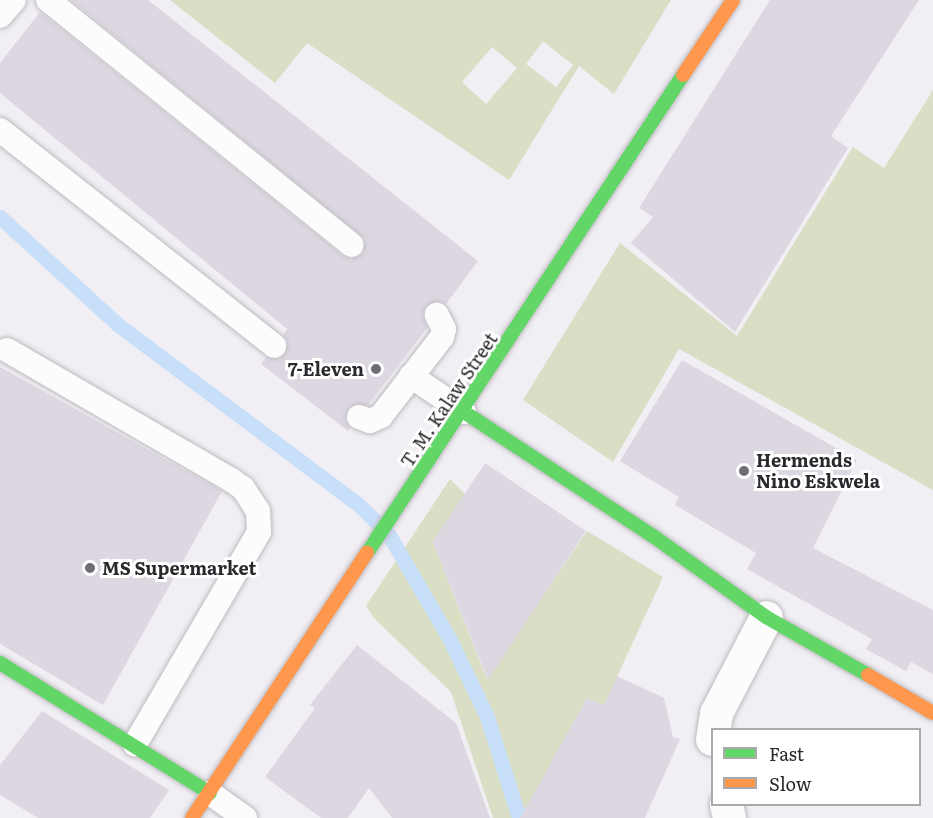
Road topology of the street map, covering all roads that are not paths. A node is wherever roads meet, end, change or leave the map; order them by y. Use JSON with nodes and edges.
{"nodes":[{"id":1,"x":14,"y":0,"type":"edge"},
{"id":2,"x":48,"y":0,"type":"edge"},
{"id":3,"x":733,"y":0,"type":"edge"},
{"id":4,"x":0,"y":16,"type":"edge"},
{"id":5,"x":0,"y":130,"type":"edge"},
{"id":6,"x":352,"y":245,"type":"dead end"},
{"id":7,"x":437,"y":315,"type":"dead end"},
{"id":8,"x":274,"y":346,"type":"dead end"},
{"id":9,"x":6,"y":350,"type":"dead end"},
{"id":10,"x":411,"y":376,"type":"junction"},
{"id":11,"x":464,"y":412,"type":"junction"},
{"id":12,"x":359,"y":417,"type":"dead end"},
{"id":13,"x":766,"y":617,"type":"junction"},
{"id":14,"x":0,"y":663,"type":"edge"},
{"id":15,"x":933,"y":713,"type":"edge"},
{"id":16,"x":714,"y":728,"type":"edge"},
{"id":17,"x":135,"y":744,"type":"junction"},
{"id":18,"x":210,"y":793,"type":"junction"},
{"id":19,"x":192,"y":818,"type":"edge"},
{"id":20,"x":244,"y":818,"type":"edge"}],
"edges":[{"from":1,"to":4,"type":"lane"},
{"from":2,"to":6,"type":"lane"},
{"from":3,"to":11,"type":"street","name":"T. M. Kalaw Street"},
{"from":5,"to":8,"type":"lane"},
{"from":7,"to":10,"type":"lane"},
{"from":9,"to":17,"type":"lane"},
{"from":10,"to":11,"type":"lane"},
{"from":10,"to":12,"type":"lane"},
{"from":11,"to":13,"type":"street"},
{"from":11,"to":18,"type":"street","name":"T. M. Kalaw Street"},
{"from":13,"to":15,"type":"street"},
{"from":13,"to":16,"type":"street"},
{"from":14,"to":17,"type":"street"},
{"from":17,"to":18,"type":"street"},
{"from":18,"to":19,"type":"street","name":"T. M. Kalaw Street"},
{"from":18,"to":20,"type":"lane"}]}
